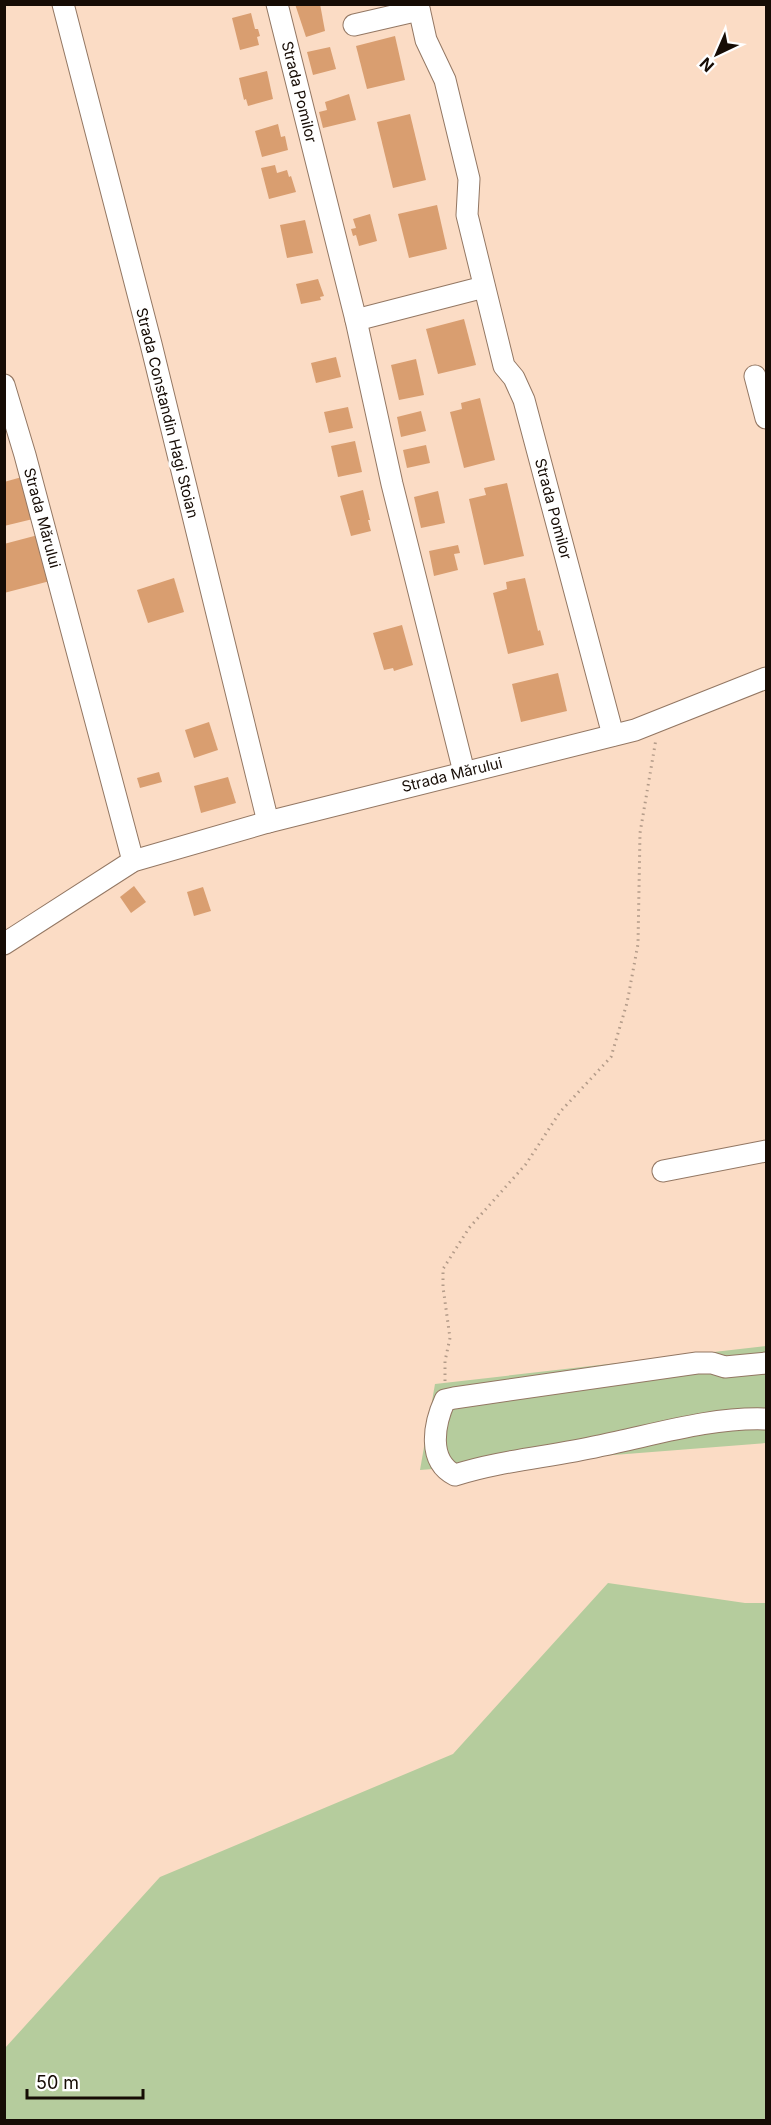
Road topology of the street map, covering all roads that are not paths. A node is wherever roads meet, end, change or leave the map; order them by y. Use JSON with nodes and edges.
{"nodes":[{"id":1,"x":63,"y":4,"type":"edge"},
{"id":2,"x":277,"y":4,"type":"edge"},
{"id":3,"x":419,"y":7,"type":"edge"},
{"id":4,"x":354,"y":25,"type":"dead end"},
{"id":5,"x":484,"y":287,"type":"junction"},
{"id":6,"x":356,"y":320,"type":"junction"},
{"id":7,"x":755,"y":376,"type":"dead end"},
{"id":8,"x":4,"y":385,"type":"edge"},
{"id":9,"x":766,"y":418,"type":"edge"},
{"id":10,"x":766,"y":678,"type":"edge"},
{"id":11,"x":613,"y":735,"type":"junction"},
{"id":12,"x":464,"y":772,"type":"junction"},
{"id":13,"x":268,"y":822,"type":"junction"},
{"id":14,"x":133,"y":861,"type":"junction"},
{"id":15,"x":4,"y":944,"type":"edge"},
{"id":16,"x":766,"y":1151,"type":"edge"},
{"id":17,"x":663,"y":1171,"type":"dead end"},
{"id":18,"x":766,"y":1363,"type":"edge"},
{"id":19,"x":766,"y":1419,"type":"edge"}],
"edges":[{"from":1,"to":13,"type":"street","name":"Strada Constandin Hagi Stoian"},
{"from":2,"to":6,"type":"street","name":"Strada Pomilor"},
{"from":3,"to":4,"type":"street"},
{"from":3,"to":5,"type":"street","name":"Strada Pomilor"},
{"from":5,"to":6,"type":"street"},
{"from":5,"to":11,"type":"street","name":"Strada Pomilor"},
{"from":6,"to":12,"type":"street","name":"Strada Pomilor"},
{"from":7,"to":9,"type":"street"},
{"from":8,"to":14,"type":"street","name":"Strada Mărului"},
{"from":10,"to":11,"type":"street","name":"Strada Mărului"},
{"from":11,"to":12,"type":"street","name":"Strada Mărului"},
{"from":12,"to":13,"type":"street","name":"Strada Mărului"},
{"from":13,"to":14,"type":"street","name":"Strada Mărului"},
{"from":14,"to":15,"type":"street","name":"Strada Mărului"},
{"from":16,"to":17,"type":"street"},
{"from":18,"to":19,"type":"street"}]}
